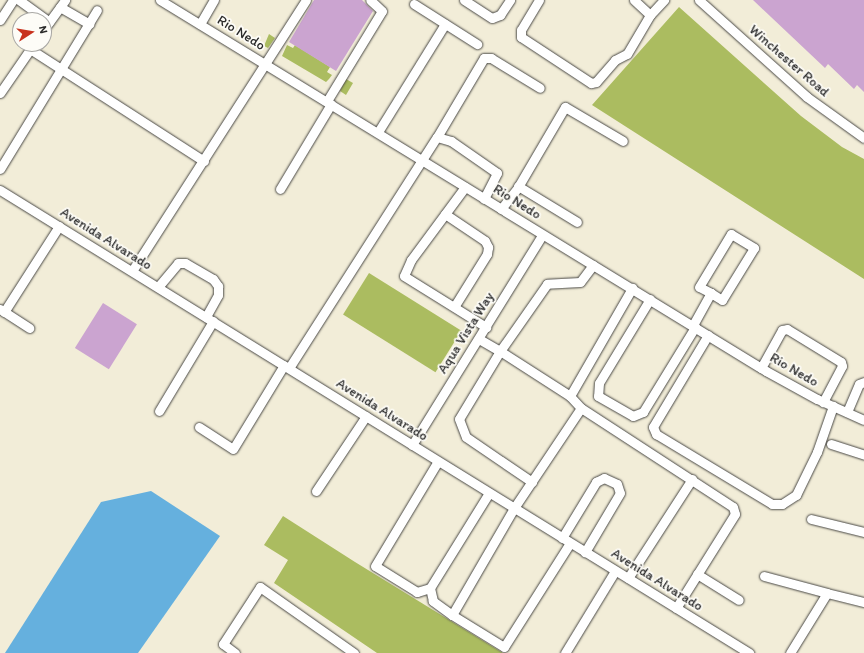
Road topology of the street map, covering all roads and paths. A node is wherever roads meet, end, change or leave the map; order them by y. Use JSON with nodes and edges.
{"nodes":[{"id":1,"x":13,"y":0,"type":"edge"},
{"id":2,"x":19,"y":0,"type":"edge"},
{"id":3,"x":160,"y":0,"type":"edge"},
{"id":4,"x":214,"y":0,"type":"edge"},
{"id":5,"x":306,"y":0,"type":"edge"},
{"id":6,"x":370,"y":0,"type":"edge"},
{"id":7,"x":464,"y":0,"type":"edge"},
{"id":8,"x":510,"y":0,"type":"edge"},
{"id":9,"x":539,"y":0,"type":"edge"},
{"id":10,"x":634,"y":0,"type":"edge"},
{"id":11,"x":664,"y":0,"type":"edge"},
{"id":12,"x":699,"y":0,"type":"edge"},
{"id":13,"x":62,"y":3,"type":"edge"},
{"id":14,"x":414,"y":4,"type":"dead end"},
{"id":15,"x":97,"y":10,"type":"dead end"},
{"id":16,"x":31,"y":12,"type":"edge"},
{"id":17,"x":650,"y":15,"type":"junction"},
{"id":18,"x":52,"y":17,"type":"edge"},
{"id":19,"x":0,"y":20,"type":"edge"},
{"id":20,"x":89,"y":24,"type":"junction"},
{"id":21,"x":200,"y":24,"type":"junction"},
{"id":22,"x":444,"y":24,"type":"junction"},
{"id":23,"x":477,"y":44,"type":"dead end"},
{"id":24,"x":28,"y":52,"type":"edge"},
{"id":25,"x":40,"y":52,"type":"edge"},
{"id":26,"x":266,"y":65,"type":"junction"},
{"id":27,"x":62,"y":69,"type":"junction"},
{"id":28,"x":540,"y":88,"type":"dead end"},
{"id":29,"x":0,"y":93,"type":"edge"},
{"id":30,"x":329,"y":103,"type":"junction"},
{"id":31,"x":378,"y":132,"type":"junction"},
{"id":32,"x":437,"y":137,"type":"junction"},
{"id":33,"x":864,"y":138,"type":"edge"},
{"id":34,"x":623,"y":141,"type":"dead end"},
{"id":35,"x":204,"y":161,"type":"junction"},
{"id":36,"x":424,"y":161,"type":"junction"},
{"id":37,"x":0,"y":169,"type":"edge"},
{"id":38,"x":518,"y":186,"type":"junction"},
{"id":39,"x":465,"y":187,"type":"junction"},
{"id":40,"x":280,"y":189,"type":"dead end"},
{"id":41,"x":1,"y":192,"type":"edge"},
{"id":42,"x":484,"y":199,"type":"junction"},
{"id":43,"x":501,"y":209,"type":"junction"},
{"id":44,"x":445,"y":214,"type":"junction"},
{"id":45,"x":577,"y":222,"type":"dead end"},
{"id":46,"x":59,"y":226,"type":"junction"},
{"id":47,"x":542,"y":235,"type":"junction"},
{"id":48,"x":593,"y":265,"type":"junction"},
{"id":49,"x":132,"y":271,"type":"junction"},
{"id":50,"x":158,"y":287,"type":"junction"},
{"id":51,"x":632,"y":288,"type":"junction"},
{"id":52,"x":711,"y":294,"type":"junction"},
{"id":53,"x":650,"y":299,"type":"junction"},
{"id":54,"x":454,"y":307,"type":"junction"},
{"id":55,"x":2,"y":311,"type":"edge"},
{"id":56,"x":209,"y":319,"type":"junction"},
{"id":57,"x":694,"y":326,"type":"junction"},
{"id":58,"x":486,"y":327,"type":"junction"},
{"id":59,"x":29,"y":328,"type":"dead end"},
{"id":60,"x":708,"y":335,"type":"junction"},
{"id":61,"x":479,"y":339,"type":"junction"},
{"id":62,"x":500,"y":351,"type":"junction"},
{"id":63,"x":287,"y":367,"type":"junction"},
{"id":64,"x":761,"y":368,"type":"junction"},
{"id":65,"x":864,"y":382,"type":"edge"},
{"id":66,"x":570,"y":396,"type":"junction"},
{"id":67,"x":824,"y":402,"type":"junction"},
{"id":68,"x":833,"y":406,"type":"junction"},
{"id":69,"x":580,"y":408,"type":"junction"},
{"id":70,"x":160,"y":411,"type":"dead end"},
{"id":71,"x":847,"y":412,"type":"junction"},
{"id":72,"x":366,"y":416,"type":"junction"},
{"id":73,"x":864,"y":420,"type":"edge"},
{"id":74,"x":199,"y":428,"type":"dead end"},
{"id":75,"x":831,"y":444,"type":"dead end"},
{"id":76,"x":412,"y":445,"type":"junction"},
{"id":77,"x":864,"y":455,"type":"edge"},
{"id":78,"x":438,"y":461,"type":"junction"},
{"id":79,"x":692,"y":479,"type":"junction"},
{"id":80,"x":532,"y":482,"type":"junction"},
{"id":81,"x":316,"y":491,"type":"dead end"},
{"id":82,"x":489,"y":493,"type":"junction"},
{"id":83,"x":514,"y":508,"type":"junction"},
{"id":84,"x":811,"y":519,"type":"dead end"},
{"id":85,"x":864,"y":532,"type":"edge"},
{"id":86,"x":562,"y":538,"type":"junction"},
{"id":87,"x":570,"y":543,"type":"junction"},
{"id":88,"x":585,"y":552,"type":"junction"},
{"id":89,"x":616,"y":571,"type":"junction"},
{"id":90,"x":697,"y":574,"type":"junction"},
{"id":91,"x":764,"y":576,"type":"dead end"},
{"id":92,"x":628,"y":578,"type":"junction"},
{"id":93,"x":430,"y":588,"type":"junction"},
{"id":94,"x":827,"y":593,"type":"junction"},
{"id":95,"x":739,"y":600,"type":"dead end"},
{"id":96,"x":864,"y":602,"type":"edge"},
{"id":97,"x":676,"y":608,"type":"junction"},
{"id":98,"x":452,"y":615,"type":"junction"},
{"id":99,"x":735,"y":649,"type":"edge"},
{"id":100,"x":235,"y":653,"type":"edge"},
{"id":101,"x":354,"y":653,"type":"edge"},
{"id":102,"x":565,"y":653,"type":"edge"},
{"id":103,"x":749,"y":653,"type":"edge"},
{"id":104,"x":790,"y":653,"type":"edge"}],
"edges":[{"from":1,"to":19,"type":"street"},
{"from":2,"to":16,"type":"street"},
{"from":3,"to":21,"type":"street","name":"Rio Nedo"},
{"from":4,"to":21,"type":"street"},
{"from":5,"to":26,"type":"street"},
{"from":6,"to":30,"type":"street"},
{"from":7,"to":8,"type":"street"},
{"from":9,"to":17,"type":"street"},
{"from":10,"to":17,"type":"street"},
{"from":11,"to":17,"type":"street"},
{"from":12,"to":33,"type":"street","name":"Winchester Road"},
{"from":13,"to":18,"type":"street"},
{"from":13,"to":20,"type":"street"},
{"from":14,"to":22,"type":"street"},
{"from":15,"to":20,"type":"street"},
{"from":20,"to":27,"type":"street"},
{"from":21,"to":26,"type":"street","name":"Rio Nedo"},
{"from":22,"to":23,"type":"street"},
{"from":22,"to":31,"type":"street"},
{"from":24,"to":29,"type":"street"},
{"from":25,"to":27,"type":"street"},
{"from":26,"to":30,"type":"street","name":"Rio Nedo"},
{"from":26,"to":35,"type":"street"},
{"from":27,"to":35,"type":"street"},
{"from":27,"to":37,"type":"street"},
{"from":28,"to":32,"type":"street"},
{"from":30,"to":31,"type":"street","name":"Rio Nedo"},
{"from":30,"to":40,"type":"street"},
{"from":31,"to":36,"type":"street","name":"Rio Nedo"},
{"from":32,"to":36,"type":"street"},
{"from":32,"to":42,"type":"street"},
{"from":34,"to":38,"type":"street"},
{"from":35,"to":49,"type":"street"},
{"from":36,"to":39,"type":"street","name":"Rio Nedo"},
{"from":36,"to":63,"type":"street"},
{"from":38,"to":43,"type":"street"},
{"from":38,"to":45,"type":"street"},
{"from":39,"to":42,"type":"street","name":"Rio Nedo"},
{"from":39,"to":44,"type":"street"},
{"from":41,"to":46,"type":"street","name":"Avenida Alvarado"},
{"from":42,"to":43,"type":"street","name":"Rio Nedo"},
{"from":43,"to":47,"type":"street","name":"Rio Nedo"},
{"from":44,"to":54,"type":"street"},
{"from":44,"to":54,"type":"street"},
{"from":46,"to":49,"type":"street","name":"Avenida Alvarado"},
{"from":46,"to":55,"type":"street"},
{"from":47,"to":48,"type":"street","name":"Rio Nedo"},
{"from":47,"to":58,"type":"street","name":"Aqua Vista Way"},
{"from":48,"to":51,"type":"street","name":"Rio Nedo"},
{"from":48,"to":62,"type":"street"},
{"from":49,"to":50,"type":"street","name":"Avenida Alvarado"},
{"from":50,"to":56,"type":"street","name":"Avenida Alvarado"},
{"from":50,"to":56,"type":"street"},
{"from":51,"to":53,"type":"street","name":"Rio Nedo"},
{"from":51,"to":66,"type":"street"},
{"from":52,"to":52,"type":"street"},
{"from":52,"to":57,"type":"street"},
{"from":53,"to":57,"type":"street","name":"Rio Nedo"},
{"from":53,"to":57,"type":"street"},
{"from":54,"to":58,"type":"street"},
{"from":55,"to":59,"type":"street"},
{"from":56,"to":63,"type":"street","name":"Avenida Alvarado"},
{"from":56,"to":70,"type":"street"},
{"from":57,"to":60,"type":"street","name":"Rio Nedo"},
{"from":58,"to":61,"type":"street","name":"Aqua Vista Way"},
{"from":60,"to":64,"type":"street","name":"Rio Nedo"},
{"from":60,"to":68,"type":"street"},
{"from":61,"to":62,"type":"street"},
{"from":61,"to":76,"type":"street","name":"Aqua Vista Way"},
{"from":62,"to":66,"type":"street"},
{"from":62,"to":80,"type":"street"},
{"from":63,"to":72,"type":"street","name":"Avenida Alvarado"},
{"from":63,"to":74,"type":"street"},
{"from":64,"to":67,"type":"street","name":"Rio Nedo"},
{"from":64,"to":67,"type":"street"},
{"from":65,"to":71,"type":"street"},
{"from":66,"to":69,"type":"street"},
{"from":67,"to":68,"type":"street","name":"Rio Nedo"},
{"from":68,"to":71,"type":"street","name":"Rio Nedo"},
{"from":69,"to":79,"type":"street"},
{"from":69,"to":80,"type":"street"},
{"from":71,"to":73,"type":"street","name":"Rio Nedo"},
{"from":72,"to":76,"type":"street","name":"Avenida Alvarado"},
{"from":72,"to":81,"type":"street"},
{"from":75,"to":77,"type":"street"},
{"from":76,"to":78,"type":"street","name":"Avenida Alvarado"},
{"from":78,"to":82,"type":"street","name":"Avenida Alvarado"},
{"from":78,"to":93,"type":"street"},
{"from":79,"to":90,"type":"street"},
{"from":79,"to":92,"type":"street"},
{"from":80,"to":83,"type":"street"},
{"from":82,"to":83,"type":"street","name":"Avenida Alvarado"},
{"from":82,"to":93,"type":"street"},
{"from":83,"to":86,"type":"street","name":"Avenida Alvarado"},
{"from":83,"to":98,"type":"street"},
{"from":84,"to":85,"type":"street"},
{"from":86,"to":87,"type":"street","name":"Avenida Alvarado"},
{"from":86,"to":88,"type":"street"},
{"from":87,"to":88,"type":"street","name":"Avenida Alvarado"},
{"from":87,"to":98,"type":"street"},
{"from":88,"to":89,"type":"street","name":"Avenida Alvarado"},
{"from":89,"to":92,"type":"street","name":"Avenida Alvarado"},
{"from":89,"to":102,"type":"street"},
{"from":90,"to":95,"type":"street"},
{"from":90,"to":97,"type":"street"},
{"from":91,"to":94,"type":"street"},
{"from":92,"to":97,"type":"street","name":"Avenida Alvarado"},
{"from":93,"to":98,"type":"street"},
{"from":94,"to":96,"type":"street"},
{"from":94,"to":104,"type":"street"},
{"from":97,"to":99,"type":"street","name":"Avenida Alvarado"},
{"from":99,"to":103,"type":"street","name":"Avenida Alvarado"},
{"from":100,"to":101,"type":"street"}]}
